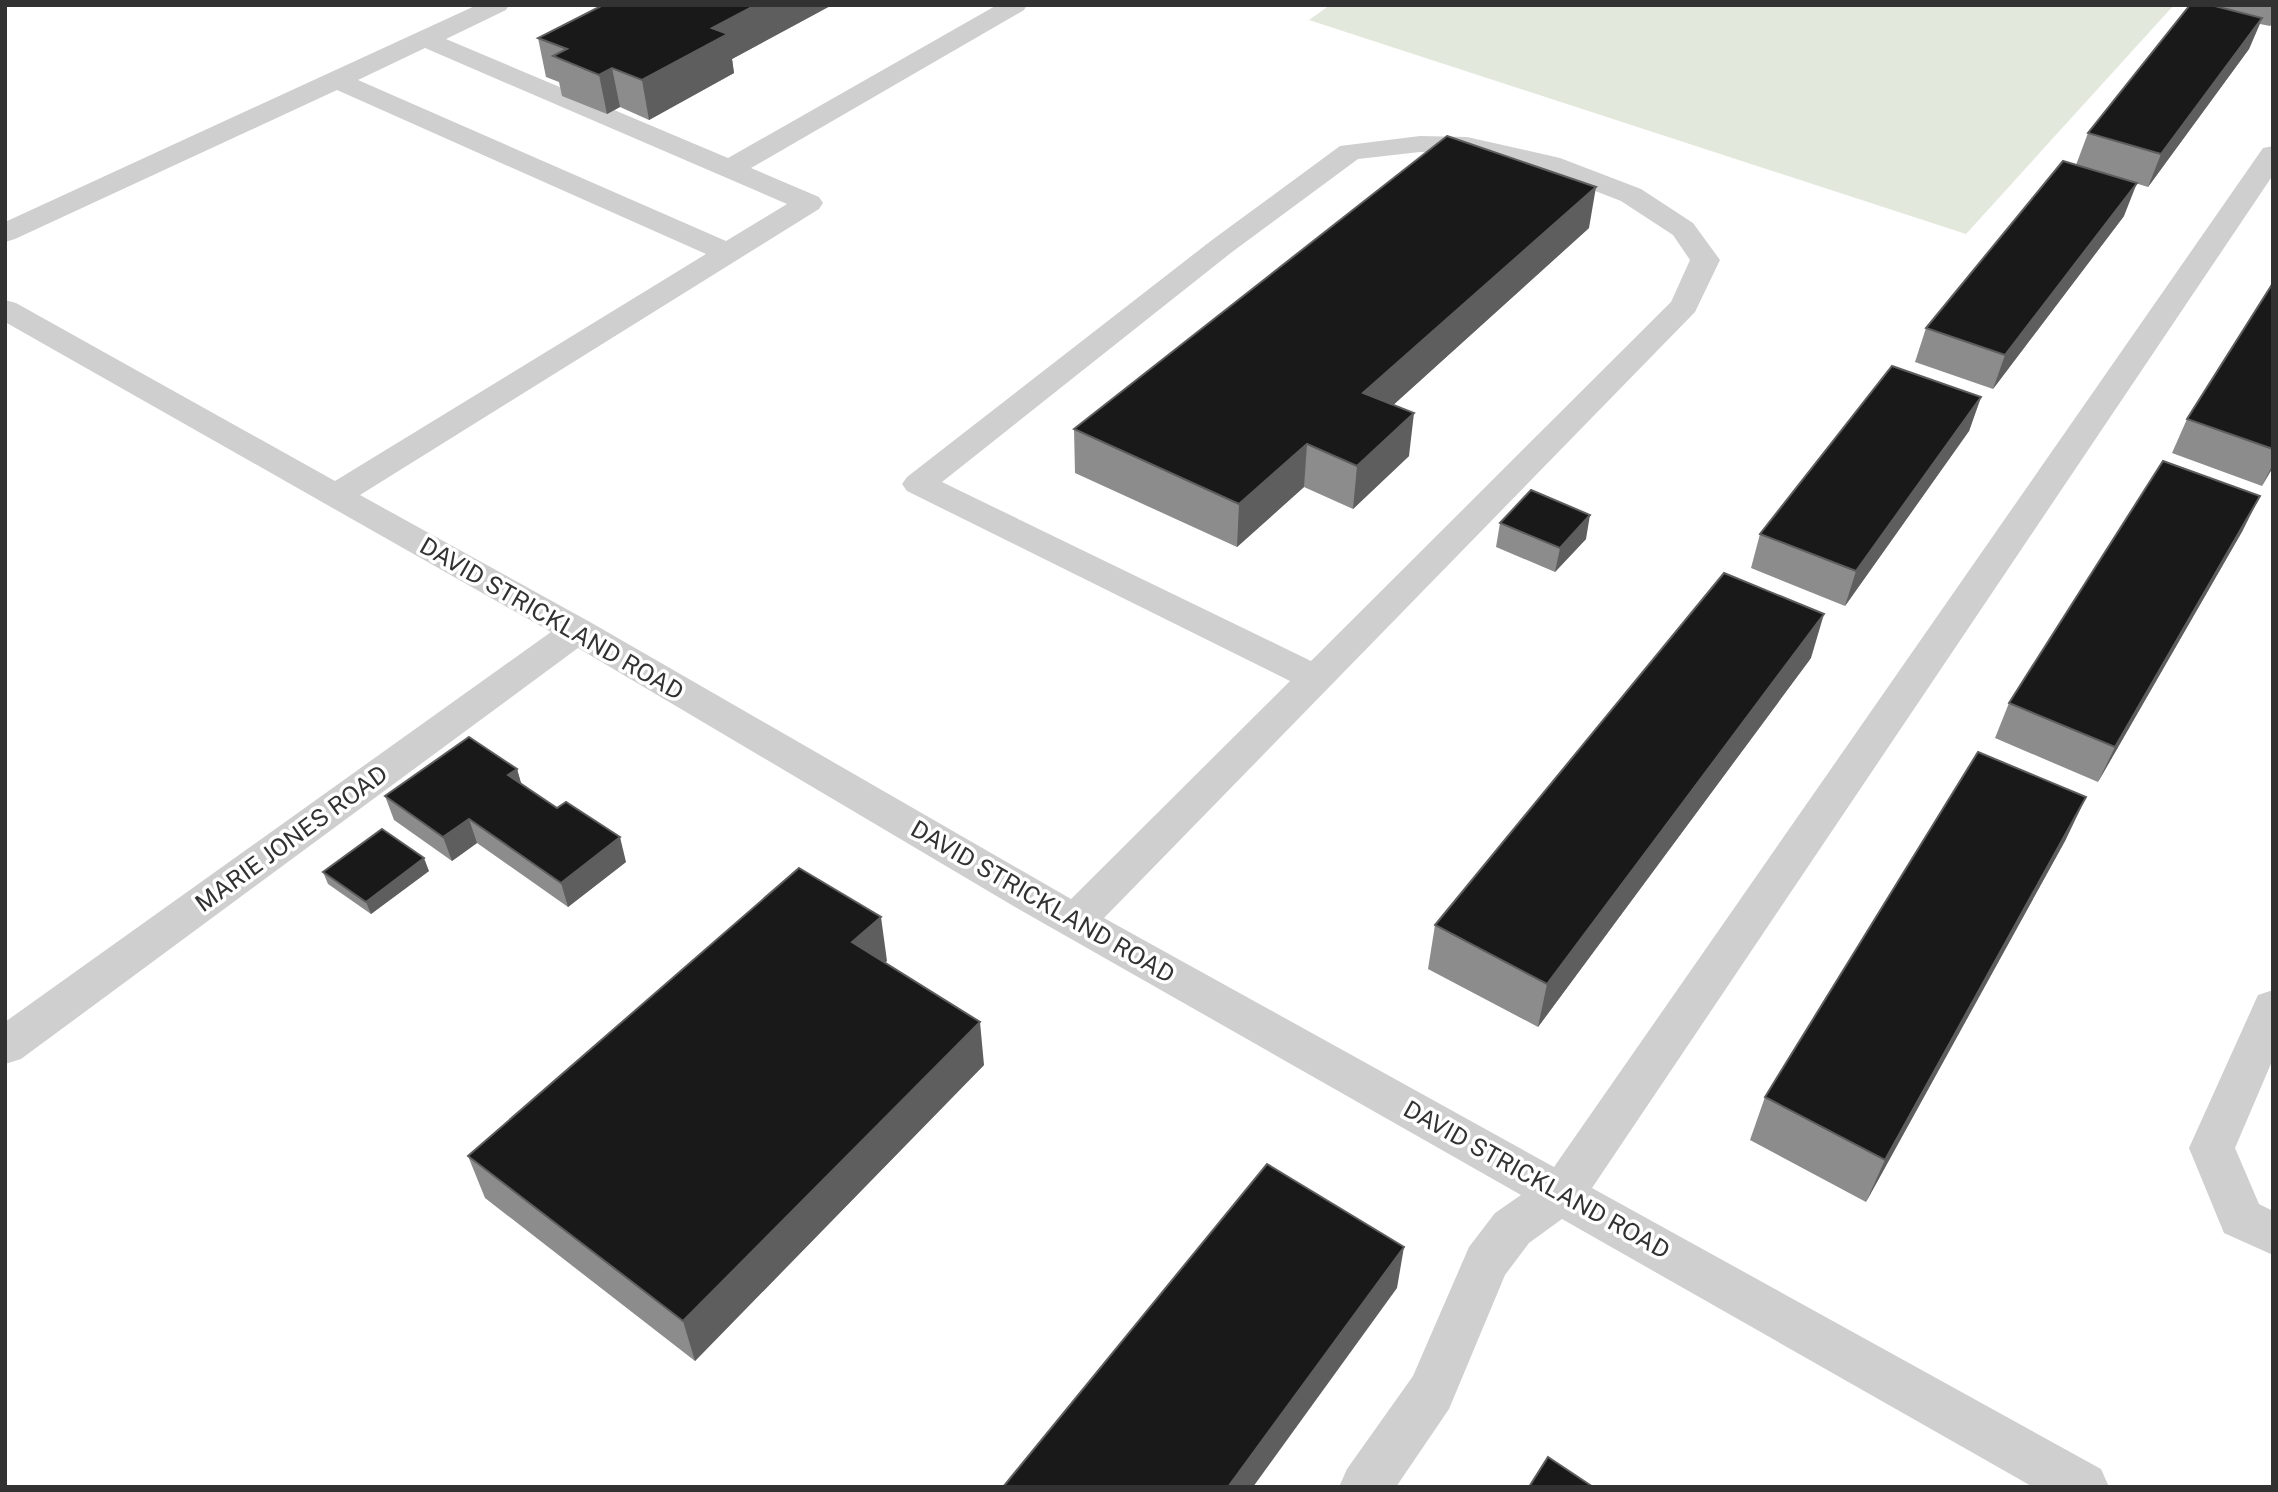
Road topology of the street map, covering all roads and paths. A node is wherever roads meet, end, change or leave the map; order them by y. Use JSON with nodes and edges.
{"nodes":[{"id":1,"x":497,"y":5,"type":"edge"},
{"id":2,"x":1015,"y":5,"type":"edge"},
{"id":3,"x":425,"y":39,"type":"junction"},
{"id":4,"x":337,"y":79,"type":"junction"},
{"id":5,"x":2273,"y":154,"type":"edge"},
{"id":6,"x":730,"y":169,"type":"junction"},
{"id":7,"x":5,"y":233,"type":"edge"},
{"id":8,"x":728,"y":253,"type":"junction"},
{"id":9,"x":5,"y":309,"type":"edge"},
{"id":10,"x":336,"y":495,"type":"junction"},
{"id":11,"x":577,"y":631,"type":"junction"},
{"id":12,"x":1315,"y":678,"type":"junction"},
{"id":13,"x":1075,"y":921,"type":"junction"},
{"id":14,"x":2273,"y":1007,"type":"edge"},
{"id":15,"x":5,"y":1046,"type":"edge"},
{"id":16,"x":1563,"y":1192,"type":"junction"},
{"id":17,"x":2273,"y":1234,"type":"edge"},
{"id":18,"x":1365,"y":1487,"type":"edge"},
{"id":19,"x":2084,"y":1487,"type":"edge"}],
"edges":[{"from":1,"to":3,"type":"street"},
{"from":2,"to":6,"type":"street"},
{"from":3,"to":4,"type":"street"},
{"from":3,"to":6,"type":"street"},
{"from":4,"to":7,"type":"street"},
{"from":4,"to":8,"type":"street"},
{"from":5,"to":16,"type":"street"},
{"from":6,"to":8,"type":"street"},
{"from":8,"to":10,"type":"street"},
{"from":9,"to":10,"type":"street","name":"DAVID STRICKLAND ROAD"},
{"from":10,"to":11,"type":"street","name":"DAVID STRICKLAND ROAD"},
{"from":11,"to":13,"type":"street","name":"DAVID STRICKLAND ROAD"},
{"from":11,"to":15,"type":"street","name":"MARIE JONES ROAD"},
{"from":12,"to":12,"type":"street"},
{"from":12,"to":13,"type":"street"},
{"from":13,"to":16,"type":"street","name":"DAVID STRICKLAND ROAD"},
{"from":14,"to":17,"type":"street"},
{"from":16,"to":18,"type":"street"},
{"from":16,"to":19,"type":"street","name":"DAVID STRICKLAND ROAD"}]}
